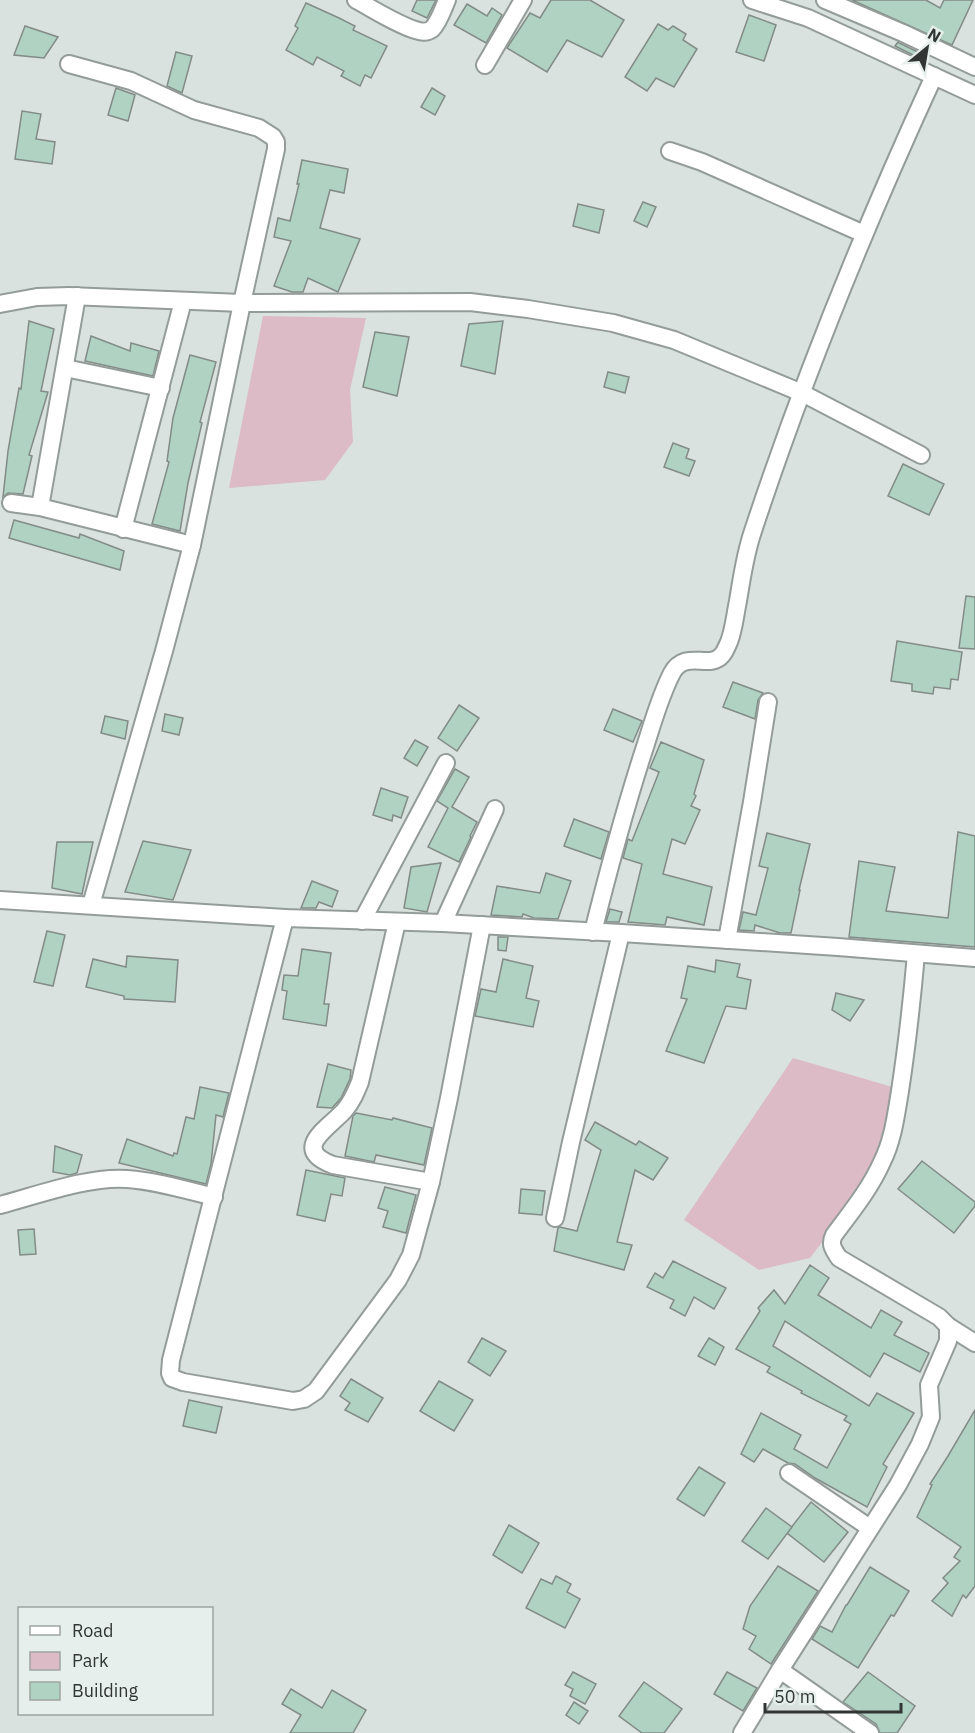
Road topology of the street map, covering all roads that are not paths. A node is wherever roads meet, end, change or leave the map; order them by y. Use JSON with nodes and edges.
{"nodes":[{"id":1,"x":356,"y":0,"type":"edge"},
{"id":2,"x":447,"y":0,"type":"edge"},
{"id":3,"x":523,"y":0,"type":"edge"},
{"id":4,"x":825,"y":0,"type":"edge"},
{"id":5,"x":758,"y":1,"type":"edge"},
{"id":6,"x":69,"y":64,"type":"dead end"},
{"id":7,"x":485,"y":65,"type":"dead end"},
{"id":8,"x":975,"y":67,"type":"edge"},
{"id":9,"x":934,"y":76,"type":"junction"},
{"id":10,"x":975,"y":95,"type":"edge"},
{"id":11,"x":669,"y":151,"type":"dead end"},
{"id":12,"x":864,"y":234,"type":"junction"},
{"id":13,"x":77,"y":296,"type":"junction"},
{"id":14,"x":183,"y":301,"type":"junction"},
{"id":15,"x":242,"y":303,"type":"junction"},
{"id":16,"x":0,"y":304,"type":"edge"},
{"id":17,"x":65,"y":368,"type":"junction"},
{"id":18,"x":161,"y":388,"type":"junction"},
{"id":19,"x":802,"y":393,"type":"junction"},
{"id":20,"x":921,"y":455,"type":"dead end"},
{"id":21,"x":10,"y":504,"type":"dead end"},
{"id":22,"x":40,"y":507,"type":"junction"},
{"id":23,"x":123,"y":529,"type":"junction"},
{"id":24,"x":192,"y":545,"type":"junction"},
{"id":25,"x":768,"y":702,"type":"dead end"},
{"id":26,"x":446,"y":763,"type":"dead end"},
{"id":27,"x":495,"y":809,"type":"dead end"},
{"id":28,"x":0,"y":900,"type":"edge"},
{"id":29,"x":91,"y":905,"type":"junction"},
{"id":30,"x":285,"y":918,"type":"junction"},
{"id":31,"x":362,"y":921,"type":"junction"},
{"id":32,"x":397,"y":922,"type":"junction"},
{"id":33,"x":443,"y":923,"type":"junction"},
{"id":34,"x":482,"y":925,"type":"junction"},
{"id":35,"x":593,"y":932,"type":"junction"},
{"id":36,"x":621,"y":933,"type":"junction"},
{"id":37,"x":727,"y":940,"type":"junction"},
{"id":38,"x":916,"y":954,"type":"junction"},
{"id":39,"x":975,"y":958,"type":"edge"},
{"id":40,"x":431,"y":1182,"type":"junction"},
{"id":41,"x":214,"y":1197,"type":"junction"},
{"id":42,"x":0,"y":1205,"type":"edge"},
{"id":43,"x":555,"y":1218,"type":"dead end"},
{"id":44,"x":948,"y":1326,"type":"junction"},
{"id":45,"x":975,"y":1343,"type":"edge"},
{"id":46,"x":789,"y":1473,"type":"dead end"},
{"id":47,"x":870,"y":1528,"type":"junction"},
{"id":48,"x":780,"y":1670,"type":"junction"},
{"id":49,"x":742,"y":1733,"type":"edge"},
{"id":50,"x":870,"y":1733,"type":"edge"}],
"edges":[{"from":1,"to":2,"type":"street"},
{"from":3,"to":7,"type":"street"},
{"from":4,"to":8,"type":"street"},
{"from":5,"to":9,"type":"street"},
{"from":6,"to":15,"type":"street"},
{"from":9,"to":10,"type":"street"},
{"from":9,"to":12,"type":"street"},
{"from":11,"to":12,"type":"street"},
{"from":12,"to":19,"type":"street"},
{"from":13,"to":14,"type":"street"},
{"from":13,"to":16,"type":"street"},
{"from":13,"to":17,"type":"street"},
{"from":14,"to":15,"type":"street"},
{"from":14,"to":18,"type":"street"},
{"from":15,"to":19,"type":"street"},
{"from":15,"to":24,"type":"street"},
{"from":17,"to":18,"type":"street"},
{"from":17,"to":22,"type":"street"},
{"from":18,"to":23,"type":"street"},
{"from":19,"to":20,"type":"street"},
{"from":19,"to":35,"type":"street"},
{"from":21,"to":22,"type":"street"},
{"from":22,"to":23,"type":"street"},
{"from":23,"to":24,"type":"street"},
{"from":24,"to":29,"type":"street"},
{"from":25,"to":37,"type":"street"},
{"from":26,"to":31,"type":"street"},
{"from":27,"to":33,"type":"street"},
{"from":28,"to":29,"type":"street"},
{"from":29,"to":30,"type":"street"},
{"from":30,"to":31,"type":"street"},
{"from":30,"to":41,"type":"street"},
{"from":31,"to":32,"type":"street"},
{"from":32,"to":33,"type":"street"},
{"from":32,"to":40,"type":"street"},
{"from":33,"to":34,"type":"street"},
{"from":34,"to":35,"type":"street"},
{"from":34,"to":40,"type":"street"},
{"from":35,"to":36,"type":"street"},
{"from":36,"to":37,"type":"street"},
{"from":36,"to":43,"type":"street"},
{"from":37,"to":38,"type":"street"},
{"from":38,"to":39,"type":"street"},
{"from":38,"to":44,"type":"street"},
{"from":40,"to":41,"type":"street"},
{"from":41,"to":42,"type":"street"},
{"from":44,"to":45,"type":"street"},
{"from":44,"to":47,"type":"street"},
{"from":46,"to":47,"type":"street"},
{"from":47,"to":48,"type":"street"},
{"from":48,"to":49,"type":"street"},
{"from":48,"to":50,"type":"street"}]}
